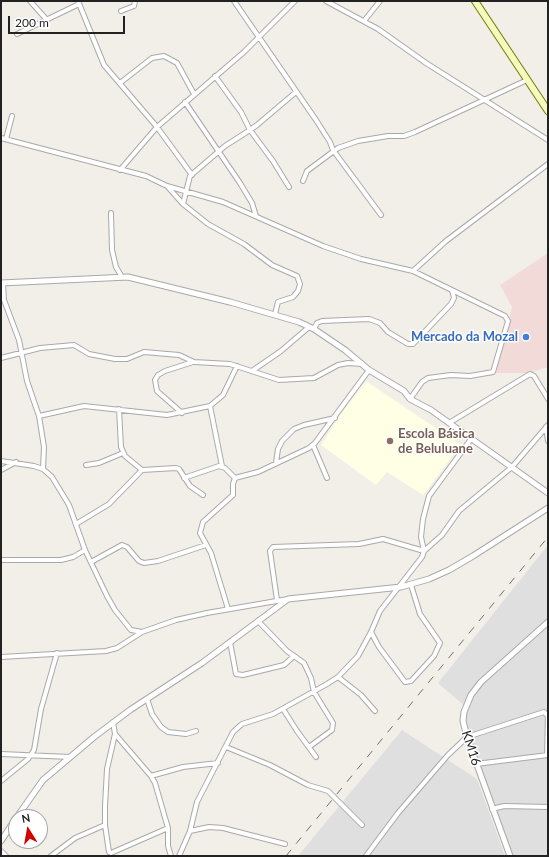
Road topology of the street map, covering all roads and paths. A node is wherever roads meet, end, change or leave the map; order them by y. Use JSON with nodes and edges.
{"nodes":[{"id":1,"x":30,"y":1,"type":"edge"},
{"id":2,"x":134,"y":1,"type":"edge"},
{"id":3,"x":234,"y":1,"type":"edge"},
{"id":4,"x":295,"y":1,"type":"edge"},
{"id":5,"x":326,"y":1,"type":"edge"},
{"id":6,"x":380,"y":1,"type":"edge"},
{"id":7,"x":475,"y":1,"type":"edge"},
{"id":8,"x":79,"y":3,"type":"edge"},
{"id":9,"x":121,"y":11,"type":"dead end"},
{"id":10,"x":47,"y":20,"type":"junction"},
{"id":11,"x":364,"y":21,"type":"junction"},
{"id":12,"x":17,"y":34,"type":"dead end"},
{"id":13,"x":260,"y":37,"type":"junction"},
{"id":14,"x":215,"y":76,"type":"junction"},
{"id":15,"x":527,"y":80,"type":"junction"},
{"id":16,"x":120,"y":83,"type":"junction"},
{"id":17,"x":296,"y":92,"type":"junction"},
{"id":18,"x":194,"y":94,"type":"junction"},
{"id":19,"x":486,"y":100,"type":"junction"},
{"id":20,"x":185,"y":102,"type":"junction"},
{"id":21,"x":548,"y":111,"type":"edge"},
{"id":22,"x":12,"y":116,"type":"dead end"},
{"id":23,"x":157,"y":127,"type":"junction"},
{"id":24,"x":250,"y":130,"type":"junction"},
{"id":25,"x":3,"y":139,"type":"edge"},
{"id":26,"x":548,"y":140,"type":"edge"},
{"id":27,"x":333,"y":150,"type":"junction"},
{"id":28,"x":220,"y":152,"type":"junction"},
{"id":29,"x":548,"y":164,"type":"edge"},
{"id":30,"x":120,"y":170,"type":"junction"},
{"id":31,"x":192,"y":175,"type":"junction"},
{"id":32,"x":303,"y":181,"type":"dead end"},
{"id":33,"x":167,"y":186,"type":"junction"},
{"id":34,"x":289,"y":187,"type":"dead end"},
{"id":35,"x":187,"y":191,"type":"junction"},
{"id":36,"x":183,"y":204,"type":"junction"},
{"id":37,"x":111,"y":213,"type":"dead end"},
{"id":38,"x":381,"y":215,"type":"dead end"},
{"id":39,"x":256,"y":216,"type":"junction"},
{"id":40,"x":413,"y":270,"type":"junction"},
{"id":41,"x":122,"y":276,"type":"junction"},
{"id":42,"x":2,"y":283,"type":"edge"},
{"id":43,"x":452,"y":290,"type":"junction"},
{"id":44,"x":275,"y":314,"type":"junction"},
{"id":45,"x":311,"y":328,"type":"junction"},
{"id":46,"x":21,"y":351,"type":"junction"},
{"id":47,"x":1,"y":358,"type":"edge"},
{"id":48,"x":194,"y":362,"type":"junction"},
{"id":49,"x":363,"y":364,"type":"junction"},
{"id":50,"x":237,"y":366,"type":"junction"},
{"id":51,"x":369,"y":370,"type":"junction"},
{"id":52,"x":252,"y":371,"type":"junction"},
{"id":53,"x":410,"y":398,"type":"junction"},
{"id":54,"x":548,"y":399,"type":"edge"},
{"id":55,"x":210,"y":406,"type":"junction"},
{"id":56,"x":119,"y":409,"type":"junction"},
{"id":57,"x":182,"y":413,"type":"junction"},
{"id":58,"x":39,"y":416,"type":"junction"},
{"id":59,"x":335,"y":418,"type":"junction"},
{"id":60,"x":449,"y":423,"type":"junction"},
{"id":61,"x":547,"y":426,"type":"edge"},
{"id":62,"x":471,"y":439,"type":"junction"},
{"id":63,"x":548,"y":441,"type":"edge"},
{"id":64,"x":313,"y":445,"type":"junction"},
{"id":65,"x":123,"y":453,"type":"junction"},
{"id":66,"x":1,"y":461,"type":"edge"},
{"id":67,"x":8,"y":463,"type":"junction"},
{"id":68,"x":276,"y":463,"type":"junction"},
{"id":69,"x":86,"y":465,"type":"dead end"},
{"id":70,"x":222,"y":466,"type":"junction"},
{"id":71,"x":512,"y":467,"type":"junction"},
{"id":72,"x":43,"y":469,"type":"junction"},
{"id":73,"x":1,"y":470,"type":"edge"},
{"id":74,"x":142,"y":470,"type":"junction"},
{"id":75,"x":184,"y":478,"type":"junction"},
{"id":76,"x":235,"y":478,"type":"junction"},
{"id":77,"x":327,"y":478,"type":"dead end"},
{"id":78,"x":548,"y":493,"type":"edge"},
{"id":79,"x":203,"y":495,"type":"dead end"},
{"id":80,"x":548,"y":508,"type":"edge"},
{"id":81,"x":76,"y":524,"type":"junction"},
{"id":82,"x":206,"y":545,"type":"junction"},
{"id":83,"x":85,"y":550,"type":"junction"},
{"id":84,"x":424,"y":551,"type":"junction"},
{"id":85,"x":1,"y":560,"type":"edge"},
{"id":86,"x":91,"y":562,"type":"junction"},
{"id":87,"x":411,"y":585,"type":"junction"},
{"id":88,"x":401,"y":587,"type":"junction"},
{"id":89,"x":288,"y":599,"type":"junction"},
{"id":90,"x":277,"y":600,"type":"junction"},
{"id":91,"x":228,"y":609,"type":"junction"},
{"id":92,"x":258,"y":621,"type":"junction"},
{"id":93,"x":548,"y":622,"type":"edge"},
{"id":94,"x":142,"y":632,"type":"junction"},
{"id":95,"x":371,"y":632,"type":"junction"},
{"id":96,"x":230,"y":642,"type":"junction"},
{"id":97,"x":57,"y":653,"type":"junction"},
{"id":98,"x":294,"y":656,"type":"junction"},
{"id":99,"x":1,"y":657,"type":"edge"},
{"id":100,"x":338,"y":677,"type":"junction"},
{"id":101,"x":314,"y":692,"type":"junction"},
{"id":102,"x":147,"y":699,"type":"junction"},
{"id":103,"x":548,"y":707,"type":"edge"},
{"id":104,"x":283,"y":709,"type":"junction"},
{"id":105,"x":375,"y":711,"type":"dead end"},
{"id":106,"x":544,"y":712,"type":"junction"},
{"id":107,"x":113,"y":722,"type":"junction"},
{"id":108,"x":196,"y":731,"type":"dead end"},
{"id":109,"x":115,"y":734,"type":"junction"},
{"id":110,"x":467,"y":737,"type":"junction"},
{"id":111,"x":226,"y":747,"type":"junction"},
{"id":112,"x":309,"y":748,"type":"junction"},
{"id":113,"x":1,"y":754,"type":"edge"},
{"id":114,"x":31,"y":755,"type":"junction"},
{"id":115,"x":548,"y":755,"type":"edge"},
{"id":116,"x":70,"y":757,"type":"junction"},
{"id":117,"x":316,"y":757,"type":"dead end"},
{"id":118,"x":218,"y":763,"type":"junction"},
{"id":119,"x":476,"y":764,"type":"junction"},
{"id":120,"x":151,"y":776,"type":"junction"},
{"id":121,"x":1,"y":780,"type":"edge"},
{"id":122,"x":548,"y":807,"type":"edge"},
{"id":123,"x":22,"y":809,"type":"edge"},
{"id":124,"x":492,"y":809,"type":"junction"},
{"id":125,"x":105,"y":825,"type":"junction"},
{"id":126,"x":362,"y":825,"type":"dead end"},
{"id":127,"x":168,"y":828,"type":"junction"},
{"id":128,"x":8,"y":830,"type":"edge"},
{"id":129,"x":190,"y":831,"type":"junction"},
{"id":130,"x":1,"y":841,"type":"edge"},
{"id":131,"x":285,"y":844,"type":"dead end"},
{"id":132,"x":1,"y":851,"type":"edge"},
{"id":133,"x":6,"y":856,"type":"edge"},
{"id":134,"x":51,"y":856,"type":"edge"},
{"id":135,"x":171,"y":856,"type":"edge"},
{"id":136,"x":179,"y":856,"type":"edge"},
{"id":137,"x":366,"y":856,"type":"edge"},
{"id":138,"x":510,"y":856,"type":"edge"}],
"edges":[{"from":1,"to":10,"type":"street"},
{"from":2,"to":9,"type":"street"},
{"from":3,"to":13,"type":"street"},
{"from":4,"to":13,"type":"street"},
{"from":5,"to":11,"type":"street"},
{"from":6,"to":11,"type":"street"},
{"from":7,"to":15,"type":"main road"},
{"from":8,"to":10,"type":"street"},
{"from":8,"to":16,"type":"street"},
{"from":10,"to":12,"type":"street"},
{"from":11,"to":19,"type":"street"},
{"from":13,"to":14,"type":"street"},
{"from":13,"to":17,"type":"street"},
{"from":14,"to":18,"type":"street"},
{"from":14,"to":24,"type":"street"},
{"from":15,"to":19,"type":"street"},
{"from":15,"to":21,"type":"main road"},
{"from":16,"to":18,"type":"street"},
{"from":16,"to":23,"type":"street"},
{"from":17,"to":24,"type":"street"},
{"from":17,"to":27,"type":"street"},
{"from":18,"to":20,"type":"street"},
{"from":19,"to":26,"type":"street"},
{"from":19,"to":27,"type":"street"},
{"from":20,"to":23,"type":"street"},
{"from":20,"to":28,"type":"street"},
{"from":22,"to":25,"type":"street"},
{"from":23,"to":30,"type":"street"},
{"from":23,"to":31,"type":"street"},
{"from":24,"to":28,"type":"street"},
{"from":24,"to":34,"type":"street"},
{"from":25,"to":30,"type":"street"},
{"from":27,"to":32,"type":"street"},
{"from":27,"to":38,"type":"street"},
{"from":28,"to":31,"type":"street"},
{"from":28,"to":39,"type":"street"},
{"from":29,"to":40,"type":"street"},
{"from":30,"to":33,"type":"street"},
{"from":31,"to":35,"type":"street"},
{"from":33,"to":35,"type":"street"},
{"from":33,"to":36,"type":"street"},
{"from":35,"to":36,"type":"street"},
{"from":35,"to":39,"type":"street"},
{"from":36,"to":44,"type":"street"},
{"from":37,"to":41,"type":"street"},
{"from":39,"to":40,"type":"street"},
{"from":40,"to":43,"type":"street"},
{"from":41,"to":42,"type":"street"},
{"from":41,"to":44,"type":"street"},
{"from":42,"to":46,"type":"street"},
{"from":43,"to":45,"type":"street"},
{"from":43,"to":53,"type":"street"},
{"from":44,"to":45,"type":"street"},
{"from":45,"to":49,"type":"street"},
{"from":45,"to":52,"type":"street"},
{"from":46,"to":47,"type":"street"},
{"from":46,"to":48,"type":"street"},
{"from":46,"to":58,"type":"street"},
{"from":48,"to":50,"type":"street"},
{"from":48,"to":57,"type":"street"},
{"from":49,"to":51,"type":"street"},
{"from":49,"to":52,"type":"street"},
{"from":50,"to":52,"type":"street"},
{"from":50,"to":55,"type":"street"},
{"from":51,"to":53,"type":"street"},
{"from":51,"to":59,"type":"street"},
{"from":53,"to":60,"type":"street"},
{"from":54,"to":60,"type":"street"},
{"from":55,"to":57,"type":"street"},
{"from":55,"to":70,"type":"street"},
{"from":56,"to":57,"type":"street"},
{"from":56,"to":58,"type":"street"},
{"from":56,"to":65,"type":"street"},
{"from":58,"to":72,"type":"street"},
{"from":59,"to":64,"type":"street"},
{"from":59,"to":68,"type":"street"},
{"from":60,"to":62,"type":"street"},
{"from":61,"to":63,"type":"street"},
{"from":61,"to":71,"type":"street"},
{"from":62,"to":71,"type":"street"},
{"from":62,"to":84,"type":"street"},
{"from":64,"to":68,"type":"street"},
{"from":64,"to":77,"type":"street"},
{"from":65,"to":69,"type":"street"},
{"from":65,"to":74,"type":"street"},
{"from":66,"to":67,"type":"street"},
{"from":67,"to":72,"type":"street"},
{"from":67,"to":73,"type":"street"},
{"from":68,"to":76,"type":"street"},
{"from":70,"to":75,"type":"street"},
{"from":70,"to":76,"type":"street"},
{"from":71,"to":78,"type":"street"},
{"from":71,"to":84,"type":"street"},
{"from":72,"to":81,"type":"street"},
{"from":74,"to":75,"type":"street"},
{"from":74,"to":81,"type":"street"},
{"from":75,"to":79,"type":"street"},
{"from":76,"to":82,"type":"street"},
{"from":80,"to":87,"type":"street"},
{"from":81,"to":83,"type":"street"},
{"from":82,"to":86,"type":"street"},
{"from":82,"to":91,"type":"street"},
{"from":83,"to":85,"type":"street"},
{"from":83,"to":86,"type":"street"},
{"from":84,"to":88,"type":"street"},
{"from":84,"to":90,"type":"street"},
{"from":86,"to":94,"type":"street"},
{"from":87,"to":88,"type":"street"},
{"from":87,"to":95,"type":"street"},
{"from":88,"to":89,"type":"street"},
{"from":88,"to":95,"type":"street"},
{"from":89,"to":90,"type":"street"},
{"from":89,"to":92,"type":"street"},
{"from":90,"to":91,"type":"street"},
{"from":91,"to":94,"type":"street"},
{"from":92,"to":96,"type":"street"},
{"from":92,"to":98,"type":"street"},
{"from":93,"to":110,"type":"street","name":"KM16"},
{"from":94,"to":97,"type":"street"},
{"from":95,"to":100,"type":"street"},
{"from":96,"to":98,"type":"street"},
{"from":96,"to":102,"type":"street"},
{"from":97,"to":99,"type":"street"},
{"from":97,"to":114,"type":"street"},
{"from":98,"to":101,"type":"street"},
{"from":100,"to":101,"type":"street"},
{"from":100,"to":105,"type":"street"},
{"from":101,"to":104,"type":"street"},
{"from":101,"to":112,"type":"street"},
{"from":102,"to":107,"type":"street"},
{"from":102,"to":108,"type":"street"},
{"from":103,"to":106,"type":"street"},
{"from":104,"to":111,"type":"street"},
{"from":104,"to":112,"type":"street"},
{"from":106,"to":110,"type":"street"},
{"from":106,"to":115,"type":"street"},
{"from":107,"to":109,"type":"street"},
{"from":107,"to":116,"type":"street"},
{"from":109,"to":120,"type":"street"},
{"from":109,"to":125,"type":"street"},
{"from":110,"to":119,"type":"street","name":"KM16"},
{"from":110,"to":137,"type":"street"},
{"from":111,"to":118,"type":"street"},
{"from":111,"to":126,"type":"street"},
{"from":112,"to":117,"type":"street"},
{"from":113,"to":114,"type":"street"},
{"from":114,"to":116,"type":"street"},
{"from":114,"to":121,"type":"street"},
{"from":115,"to":119,"type":"street"},
{"from":116,"to":123,"type":"street"},
{"from":118,"to":120,"type":"street"},
{"from":118,"to":129,"type":"street"},
{"from":119,"to":124,"type":"street","name":"KM16"},
{"from":120,"to":127,"type":"street"},
{"from":122,"to":124,"type":"street"},
{"from":124,"to":138,"type":"street","name":"KM16"},
{"from":125,"to":127,"type":"street"},
{"from":125,"to":134,"type":"street"},
{"from":127,"to":135,"type":"street"},
{"from":128,"to":130,"type":"street"},
{"from":129,"to":131,"type":"street"},
{"from":129,"to":136,"type":"street"},
{"from":132,"to":133,"type":"street"}]}
